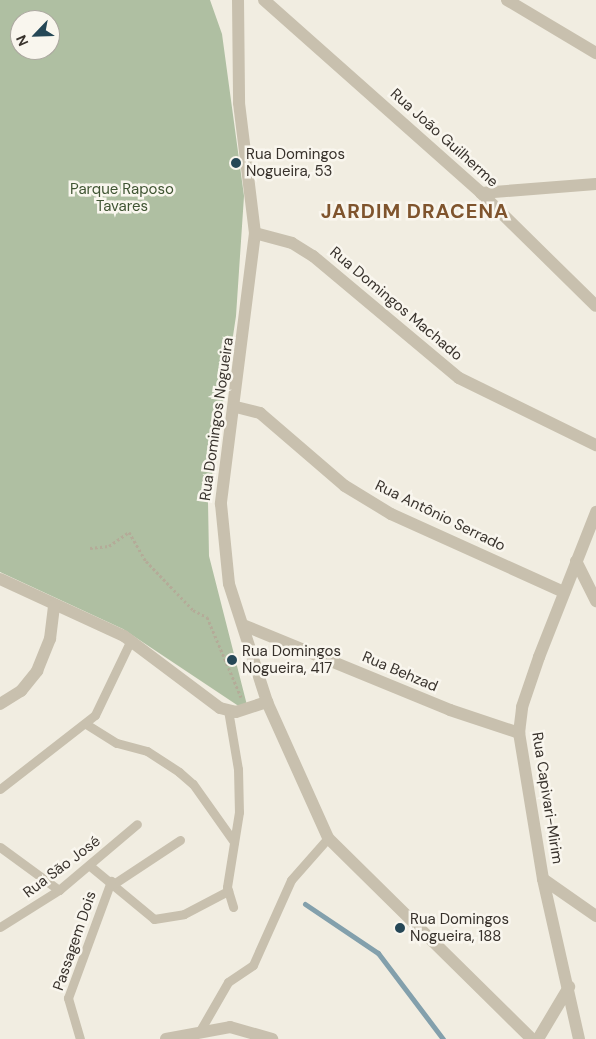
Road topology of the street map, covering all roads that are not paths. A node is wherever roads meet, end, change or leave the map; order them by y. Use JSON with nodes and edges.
{"nodes":[{"id":1,"x":238,"y":0,"type":"edge"},
{"id":2,"x":264,"y":0,"type":"edge"},
{"id":3,"x":507,"y":0,"type":"edge"},
{"id":4,"x":596,"y":53,"type":"edge"},
{"id":5,"x":596,"y":184,"type":"edge"},
{"id":6,"x":481,"y":193,"type":"junction"},
{"id":7,"x":255,"y":233,"type":"junction"},
{"id":8,"x":596,"y":306,"type":"edge"},
{"id":9,"x":236,"y":407,"type":"junction"},
{"id":10,"x":596,"y":445,"type":"edge"},
{"id":11,"x":596,"y":512,"type":"edge"},
{"id":12,"x":576,"y":561,"type":"junction"},
{"id":13,"x":0,"y":579,"type":"edge"},
{"id":14,"x":564,"y":592,"type":"junction"},
{"id":15,"x":596,"y":601,"type":"edge"},
{"id":16,"x":54,"y":605,"type":"junction"},
{"id":17,"x":243,"y":625,"type":"junction"},
{"id":18,"x":131,"y":640,"type":"junction"},
{"id":19,"x":266,"y":702,"type":"junction"},
{"id":20,"x":0,"y":704,"type":"edge"},
{"id":21,"x":228,"y":710,"type":"junction"},
{"id":22,"x":86,"y":724,"type":"junction"},
{"id":23,"x":519,"y":733,"type":"junction"},
{"id":24,"x":0,"y":789,"type":"edge"},
{"id":25,"x":137,"y":824,"type":"dead end"},
{"id":26,"x":328,"y":838,"type":"junction"},
{"id":27,"x":180,"y":840,"type":"dead end"},
{"id":28,"x":234,"y":842,"type":"junction"},
{"id":29,"x":0,"y":847,"type":"edge"},
{"id":30,"x":90,"y":866,"type":"junction"},
{"id":31,"x":543,"y":879,"type":"junction"},
{"id":32,"x":113,"y":882,"type":"junction"},
{"id":33,"x":59,"y":890,"type":"junction"},
{"id":34,"x":228,"y":891,"type":"junction"},
{"id":35,"x":234,"y":908,"type":"dead end"},
{"id":36,"x":596,"y":916,"type":"edge"},
{"id":37,"x":0,"y":927,"type":"edge"},
{"id":38,"x":569,"y":987,"type":"junction"},
{"id":39,"x":201,"y":1029,"type":"junction"},
{"id":40,"x":80,"y":1039,"type":"edge"},
{"id":41,"x":166,"y":1039,"type":"edge"},
{"id":42,"x":272,"y":1039,"type":"edge"},
{"id":43,"x":532,"y":1039,"type":"edge"},
{"id":44,"x":538,"y":1039,"type":"edge"},
{"id":45,"x":578,"y":1039,"type":"edge"}],
"edges":[{"from":1,"to":7,"type":"street","name":"Rua Domingos Nogueira"},
{"from":2,"to":6,"type":"street","name":"Rua João Guilherme"},
{"from":3,"to":4,"type":"street"},
{"from":5,"to":6,"type":"street"},
{"from":6,"to":8,"type":"street","name":"Rua João Guilherme"},
{"from":7,"to":9,"type":"street","name":"Rua Domingos Nogueira"},
{"from":7,"to":10,"type":"street","name":"Rua Domingos Machado"},
{"from":9,"to":14,"type":"street","name":"Rua Antônio Serrado"},
{"from":9,"to":17,"type":"street","name":"Rua Domingos Nogueira"},
{"from":11,"to":12,"type":"street","name":"Rua Capivari-Mirim"},
{"from":12,"to":14,"type":"street","name":"Rua Capivari-Mirim"},
{"from":12,"to":15,"type":"street"},
{"from":13,"to":16,"type":"street"},
{"from":14,"to":23,"type":"street","name":"Rua Capivari-Mirim"},
{"from":16,"to":18,"type":"street"},
{"from":16,"to":20,"type":"street"},
{"from":17,"to":19,"type":"street","name":"Rua Domingos Nogueira"},
{"from":17,"to":23,"type":"street","name":"Rua Behzad"},
{"from":18,"to":21,"type":"street"},
{"from":18,"to":22,"type":"lane"},
{"from":19,"to":21,"type":"street"},
{"from":19,"to":26,"type":"street","name":"Rua Domingos Nogueira"},
{"from":21,"to":28,"type":"lane"},
{"from":22,"to":24,"type":"lane"},
{"from":22,"to":28,"type":"lane"},
{"from":23,"to":31,"type":"street","name":"Rua Capivari-Mirim"},
{"from":25,"to":30,"type":"lane","name":"Rua São José"},
{"from":26,"to":39,"type":"lane"},
{"from":26,"to":43,"type":"street","name":"Rua Domingos Nogueira"},
{"from":27,"to":32,"type":"lane"},
{"from":28,"to":34,"type":"lane"},
{"from":29,"to":33,"type":"lane"},
{"from":30,"to":32,"type":"lane"},
{"from":30,"to":33,"type":"lane","name":"Rua São José"},
{"from":31,"to":36,"type":"street"},
{"from":31,"to":38,"type":"street","name":"Rua Capivari-Mirim"},
{"from":32,"to":34,"type":"lane"},
{"from":32,"to":40,"type":"lane","name":"Passagem Dois"},
{"from":33,"to":37,"type":"lane","name":"Rua São José"},
{"from":34,"to":35,"type":"lane"},
{"from":38,"to":44,"type":"street"},
{"from":38,"to":45,"type":"street","name":"Rua Capivari-Mirim"},
{"from":39,"to":41,"type":"street"},
{"from":39,"to":42,"type":"street"}]}
